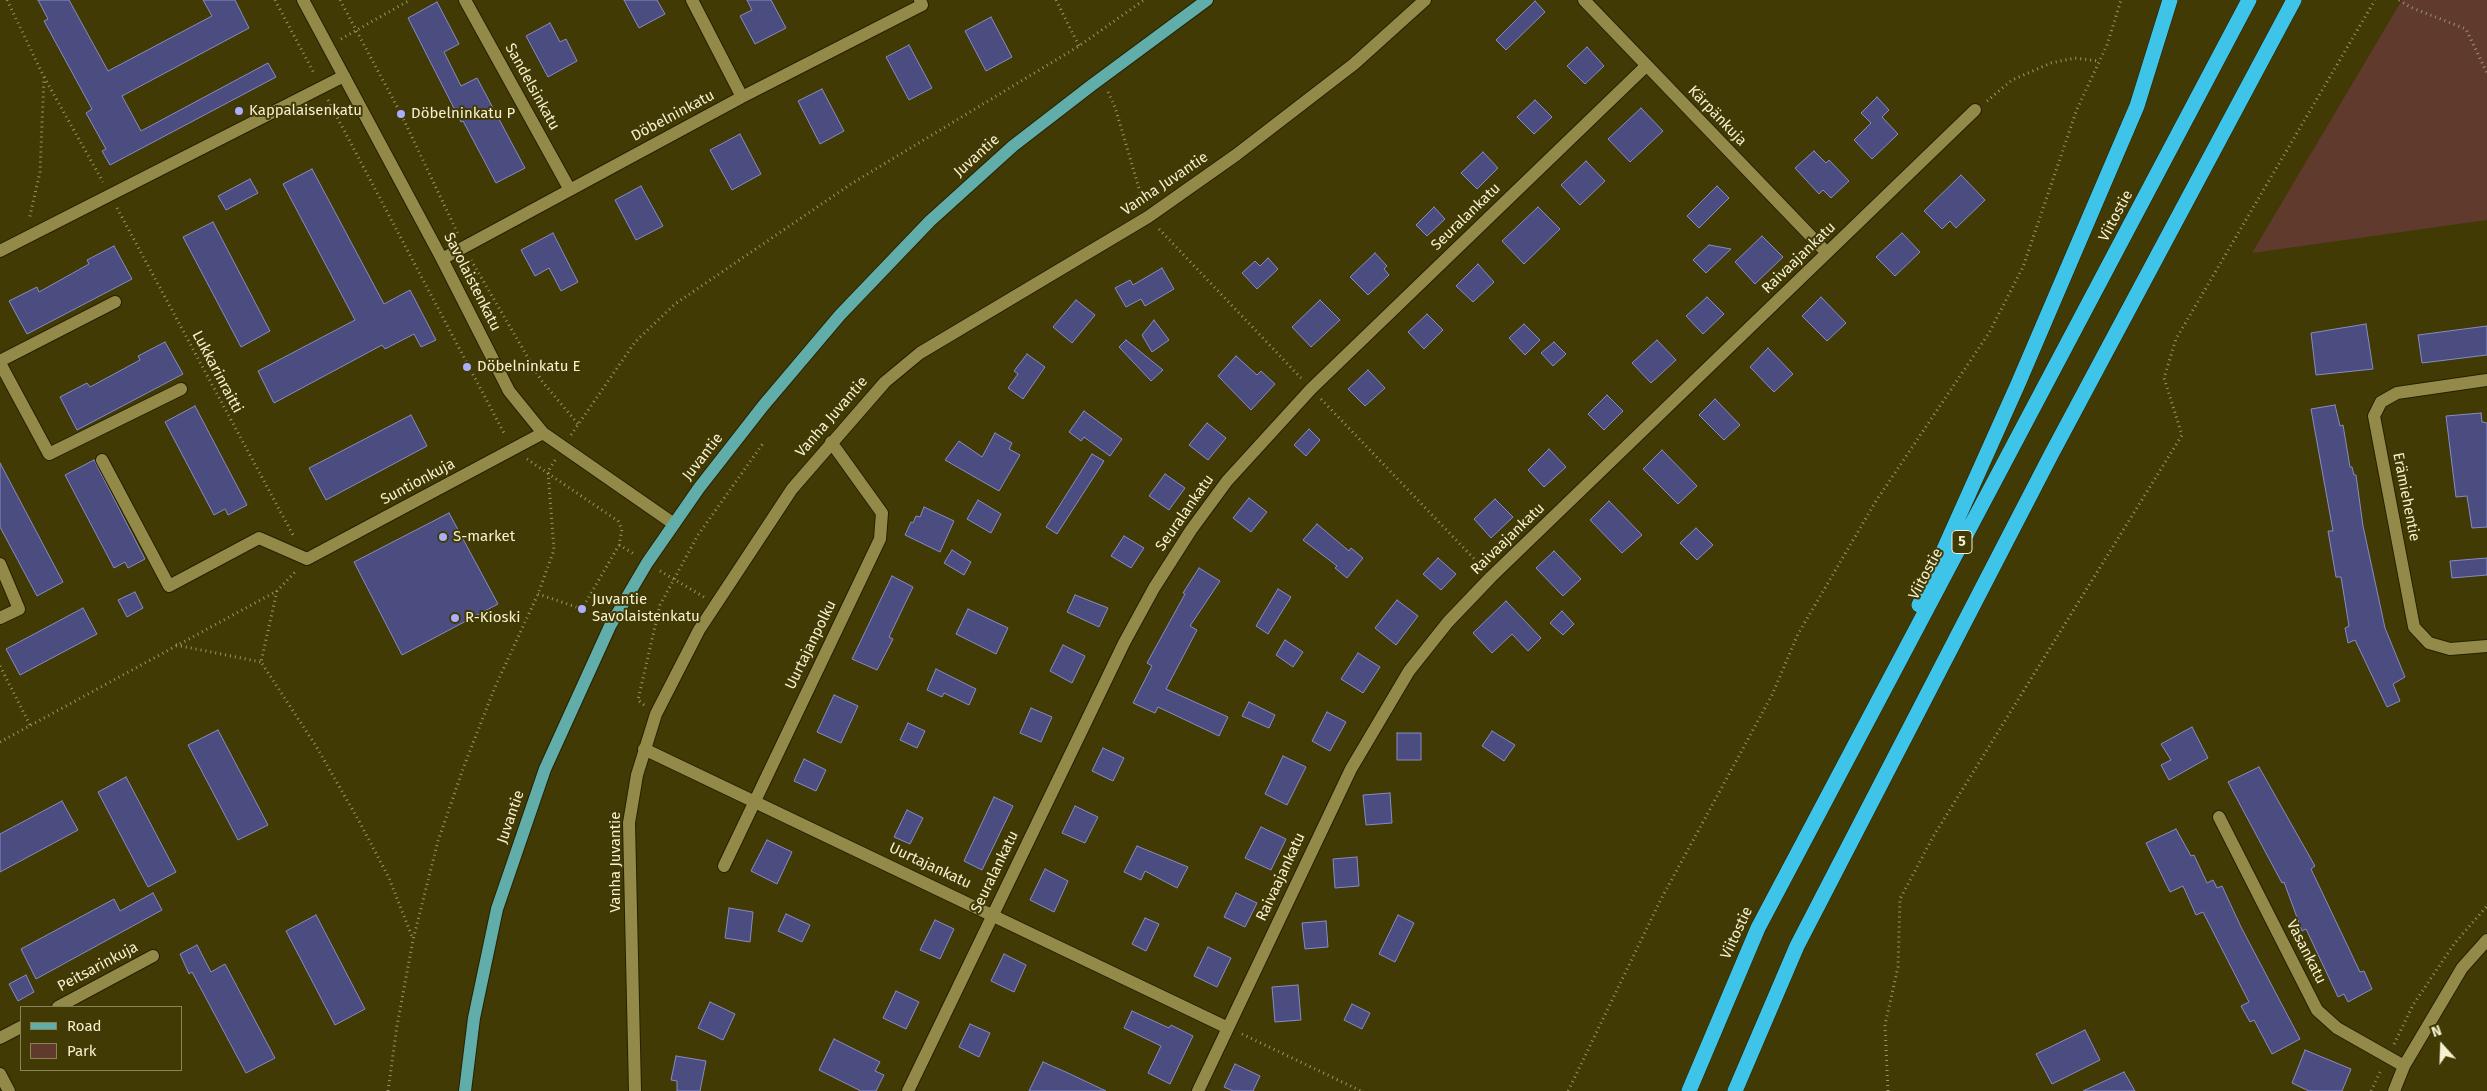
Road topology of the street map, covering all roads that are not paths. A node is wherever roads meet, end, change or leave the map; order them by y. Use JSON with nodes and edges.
{"nodes":[{"id":1,"x":303,"y":0,"type":"edge"},
{"id":2,"x":465,"y":0,"type":"edge"},
{"id":3,"x":692,"y":0,"type":"edge"},
{"id":4,"x":1207,"y":0,"type":"edge"},
{"id":5,"x":1425,"y":0,"type":"edge"},
{"id":6,"x":1584,"y":0,"type":"edge"},
{"id":7,"x":2170,"y":0,"type":"edge"},
{"id":8,"x":2250,"y":0,"type":"edge"},
{"id":9,"x":2294,"y":0,"type":"edge"},
{"id":10,"x":921,"y":3,"type":"edge"},
{"id":11,"x":1646,"y":66,"type":"junction"},
{"id":12,"x":344,"y":76,"type":"junction"},
{"id":13,"x":742,"y":97,"type":"junction"},
{"id":14,"x":1975,"y":110,"type":"road end"},
{"id":15,"x":570,"y":190,"type":"junction"},
{"id":16,"x":0,"y":251,"type":"edge"},
{"id":17,"x":1827,"y":253,"type":"junction"},
{"id":18,"x":442,"y":260,"type":"junction"},
{"id":19,"x":115,"y":302,"type":"dead end"},
{"id":20,"x":0,"y":362,"type":"edge"},
{"id":21,"x":2487,"y":380,"type":"edge"},
{"id":22,"x":180,"y":389,"type":"dead end"},
{"id":23,"x":543,"y":433,"type":"junction"},
{"id":24,"x":831,"y":442,"type":"junction"},
{"id":25,"x":102,"y":460,"type":"dead end"},
{"id":26,"x":674,"y":524,"type":"junction"},
{"id":27,"x":0,"y":564,"type":"edge"},
{"id":28,"x":0,"y":618,"type":"edge"},
{"id":29,"x":2487,"y":646,"type":"edge"},
{"id":30,"x":1878,"y":700,"type":"junction"},
{"id":31,"x":644,"y":749,"type":"junction"},
{"id":32,"x":754,"y":801,"type":"junction"},
{"id":33,"x":2219,"y":816,"type":"dead end"},
{"id":34,"x":724,"y":866,"type":"dead end"},
{"id":35,"x":993,"y":914,"type":"junction"},
{"id":36,"x":2487,"y":940,"type":"edge"},
{"id":37,"x":153,"y":956,"type":"dead end"},
{"id":38,"x":60,"y":1006,"type":"edge"},
{"id":39,"x":20,"y":1028,"type":"edge"},
{"id":40,"x":1228,"y":1028,"type":"junction"},
{"id":41,"x":0,"y":1038,"type":"edge"},
{"id":42,"x":2404,"y":1066,"type":"junction"},
{"id":43,"x":0,"y":1074,"type":"edge"},
{"id":44,"x":9,"y":1091,"type":"edge"},
{"id":45,"x":465,"y":1091,"type":"edge"},
{"id":46,"x":635,"y":1091,"type":"edge"},
{"id":47,"x":908,"y":1091,"type":"edge"},
{"id":48,"x":1198,"y":1091,"type":"edge"},
{"id":49,"x":1689,"y":1091,"type":"edge"},
{"id":50,"x":1735,"y":1091,"type":"edge"},
{"id":51,"x":2394,"y":1091,"type":"edge"}],
"edges":[{"from":1,"to":12,"type":"street","name":"Savolaistenkatu"},
{"from":2,"to":15,"type":"street","name":"Sandelsinkatu"},
{"from":3,"to":13,"type":"street"},
{"from":4,"to":26,"type":"main road","name":"Juvantie"},
{"from":5,"to":24,"type":"street","name":"Vanha Juvantie"},
{"from":6,"to":11,"type":"street","name":"Kärpänkuja"},
{"from":7,"to":30,"type":"highway"},
{"from":8,"to":30,"type":"highway","name":"Viitostie","number":"5"},
{"from":9,"to":50,"type":"highway"},
{"from":10,"to":13,"type":"street","name":"Döbelninkatu"},
{"from":11,"to":17,"type":"street","name":"Kärpänkuja"},
{"from":11,"to":35,"type":"street","name":"Seuralankatu"},
{"from":12,"to":16,"type":"street"},
{"from":12,"to":18,"type":"street","name":"Savolaistenkatu"},
{"from":13,"to":15,"type":"street","name":"Döbelninkatu"},
{"from":14,"to":17,"type":"street","name":"Raivaajankatu"},
{"from":15,"to":18,"type":"street","name":"Döbelninkatu"},
{"from":17,"to":40,"type":"street","name":"Raivaajankatu"},
{"from":18,"to":23,"type":"street","name":"Savolaistenkatu"},
{"from":19,"to":20,"type":"street"},
{"from":20,"to":22,"type":"street"},
{"from":21,"to":29,"type":"street","name":"Erämiehentie"},
{"from":23,"to":25,"type":"street","name":"Suntionkuja"},
{"from":23,"to":26,"type":"street","name":"Savolaistenkatu"},
{"from":24,"to":31,"type":"street","name":"Vanha Juvantie"},
{"from":24,"to":32,"type":"street","name":"Uurtajanpolku"},
{"from":26,"to":45,"type":"main road","name":"Juvantie"},
{"from":27,"to":28,"type":"street"},
{"from":30,"to":49,"type":"highway","name":"Viitostie","number":"5"},
{"from":31,"to":32,"type":"street","name":"Uurtajankatu"},
{"from":31,"to":46,"type":"street","name":"Vanha Juvantie"},
{"from":32,"to":34,"type":"street","name":"Uurtajanpolku"},
{"from":32,"to":35,"type":"street","name":"Uurtajankatu"},
{"from":33,"to":42,"type":"street","name":"Vasankatu"},
{"from":35,"to":40,"type":"street","name":"Uurtajankatu"},
{"from":35,"to":47,"type":"street","name":"Seuralankatu"},
{"from":36,"to":42,"type":"street"},
{"from":37,"to":38,"type":"street","name":"Peitsarinkuja"},
{"from":39,"to":41,"type":"street"},
{"from":40,"to":48,"type":"street","name":"Raivaajankatu"},
{"from":42,"to":51,"type":"street"},
{"from":43,"to":44,"type":"street"}]}
